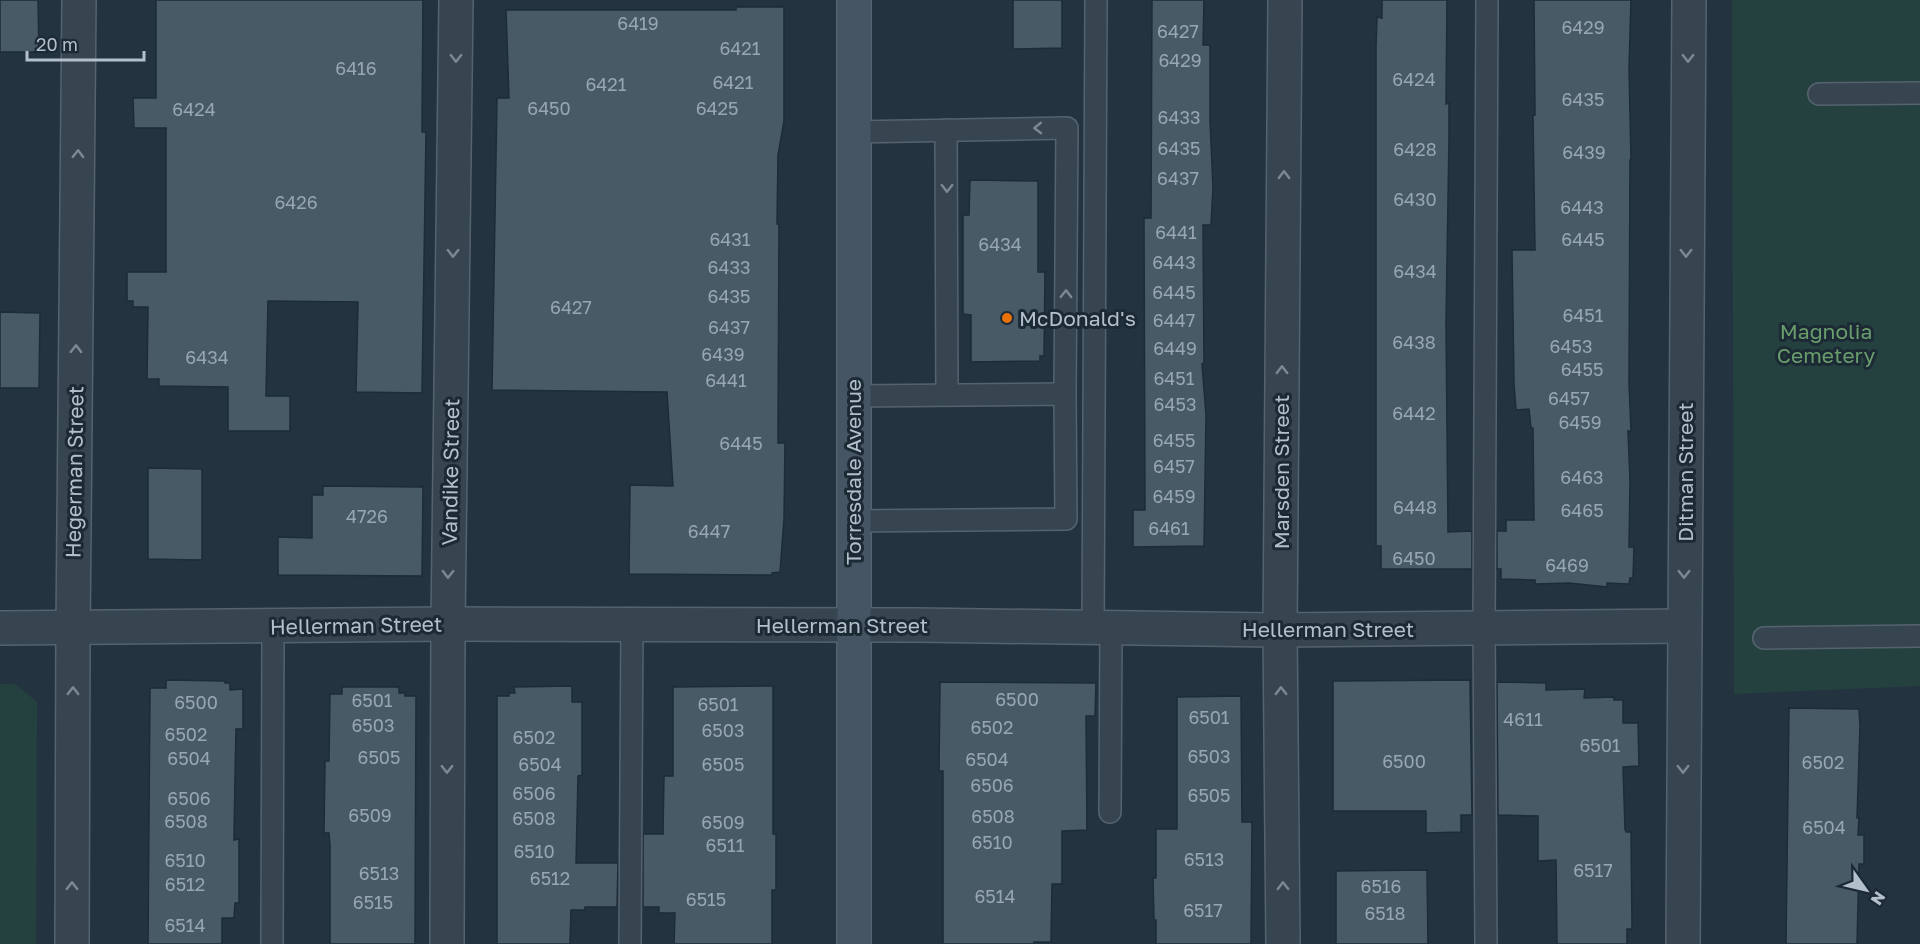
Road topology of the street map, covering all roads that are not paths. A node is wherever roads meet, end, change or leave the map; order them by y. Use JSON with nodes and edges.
{"nodes":[{"id":1,"x":79,"y":0,"type":"edge"},
{"id":2,"x":456,"y":0,"type":"edge"},
{"id":3,"x":855,"y":0,"type":"edge"},
{"id":4,"x":1096,"y":0,"type":"edge"},
{"id":5,"x":1285,"y":0,"type":"edge"},
{"id":6,"x":1487,"y":0,"type":"edge"},
{"id":7,"x":1689,"y":0,"type":"edge"},
{"id":8,"x":1920,"y":93,"type":"edge"},
{"id":9,"x":1819,"y":94,"type":"dead end"},
{"id":10,"x":946,"y":130,"type":"junction"},
{"id":11,"x":854,"y":132,"type":"junction"},
{"id":12,"x":1065,"y":394,"type":"junction"},
{"id":13,"x":947,"y":395,"type":"junction"},
{"id":14,"x":854,"y":396,"type":"junction"},
{"id":15,"x":854,"y":521,"type":"junction"},
{"id":16,"x":448,"y":624,"type":"junction"},
{"id":17,"x":632,"y":624,"type":"junction"},
{"id":18,"x":853,"y":625,"type":"junction"},
{"id":19,"x":273,"y":626,"type":"junction"},
{"id":20,"x":1684,"y":626,"type":"junction"},
{"id":21,"x":0,"y":628,"type":"edge"},
{"id":22,"x":1102,"y":628,"type":"junction"},
{"id":23,"x":1484,"y":628,"type":"junction"},
{"id":24,"x":73,"y":629,"type":"junction"},
{"id":25,"x":1280,"y":630,"type":"junction"},
{"id":26,"x":1920,"y":636,"type":"edge"},
{"id":27,"x":1764,"y":638,"type":"dead end"},
{"id":28,"x":1110,"y":812,"type":"dead end"},
{"id":29,"x":72,"y":944,"type":"edge"},
{"id":30,"x":272,"y":944,"type":"edge"},
{"id":31,"x":447,"y":944,"type":"edge"},
{"id":32,"x":630,"y":944,"type":"edge"},
{"id":33,"x":854,"y":944,"type":"edge"},
{"id":34,"x":1283,"y":944,"type":"edge"},
{"id":35,"x":1486,"y":944,"type":"edge"},
{"id":36,"x":1683,"y":944,"type":"edge"}],
"edges":[{"from":24,"to":1,"type":"street","name":"Hegerman Street","one_way":true},
{"from":2,"to":16,"type":"street","name":"Vandike Street","one_way":true},
{"from":3,"to":11,"type":"street","name":"Torresdale Avenue"},
{"from":4,"to":22,"type":"lane"},
{"from":25,"to":5,"type":"street","name":"Marsden Street","one_way":true},
{"from":6,"to":23,"type":"lane"},
{"from":7,"to":20,"type":"street","name":"Ditman Street","one_way":true},
{"from":8,"to":9,"type":"lane"},
{"from":10,"to":11,"type":"lane"},
{"from":12,"to":10,"type":"lane","one_way":true},
{"from":10,"to":13,"type":"lane","one_way":true},
{"from":11,"to":14,"type":"street","name":"Torresdale Avenue"},
{"from":12,"to":13,"type":"lane"},
{"from":12,"to":15,"type":"lane"},
{"from":13,"to":14,"type":"lane"},
{"from":14,"to":15,"type":"street","name":"Torresdale Avenue"},
{"from":15,"to":18,"type":"street","name":"Torresdale Avenue"},
{"from":16,"to":17,"type":"street","name":"Hellerman Street"},
{"from":16,"to":19,"type":"street","name":"Hellerman Street"},
{"from":16,"to":31,"type":"street","name":"Vandike Street","one_way":true},
{"from":17,"to":18,"type":"street","name":"Hellerman Street"},
{"from":17,"to":32,"type":"lane"},
{"from":18,"to":22,"type":"street","name":"Hellerman Street"},
{"from":18,"to":33,"type":"street","name":"Torresdale Avenue"},
{"from":19,"to":24,"type":"street","name":"Hellerman Street"},
{"from":19,"to":30,"type":"lane"},
{"from":20,"to":23,"type":"street","name":"Hellerman Street"},
{"from":20,"to":36,"type":"street","name":"Ditman Street","one_way":true},
{"from":21,"to":24,"type":"street","name":"Hellerman Street"},
{"from":22,"to":25,"type":"street","name":"Hellerman Street"},
{"from":22,"to":28,"type":"lane"},
{"from":23,"to":25,"type":"street","name":"Hellerman Street"},
{"from":23,"to":35,"type":"lane"},
{"from":29,"to":24,"type":"street","name":"Hegerman Street","one_way":true},
{"from":34,"to":25,"type":"street","name":"Marsden Street","one_way":true},
{"from":26,"to":27,"type":"lane"}]}
